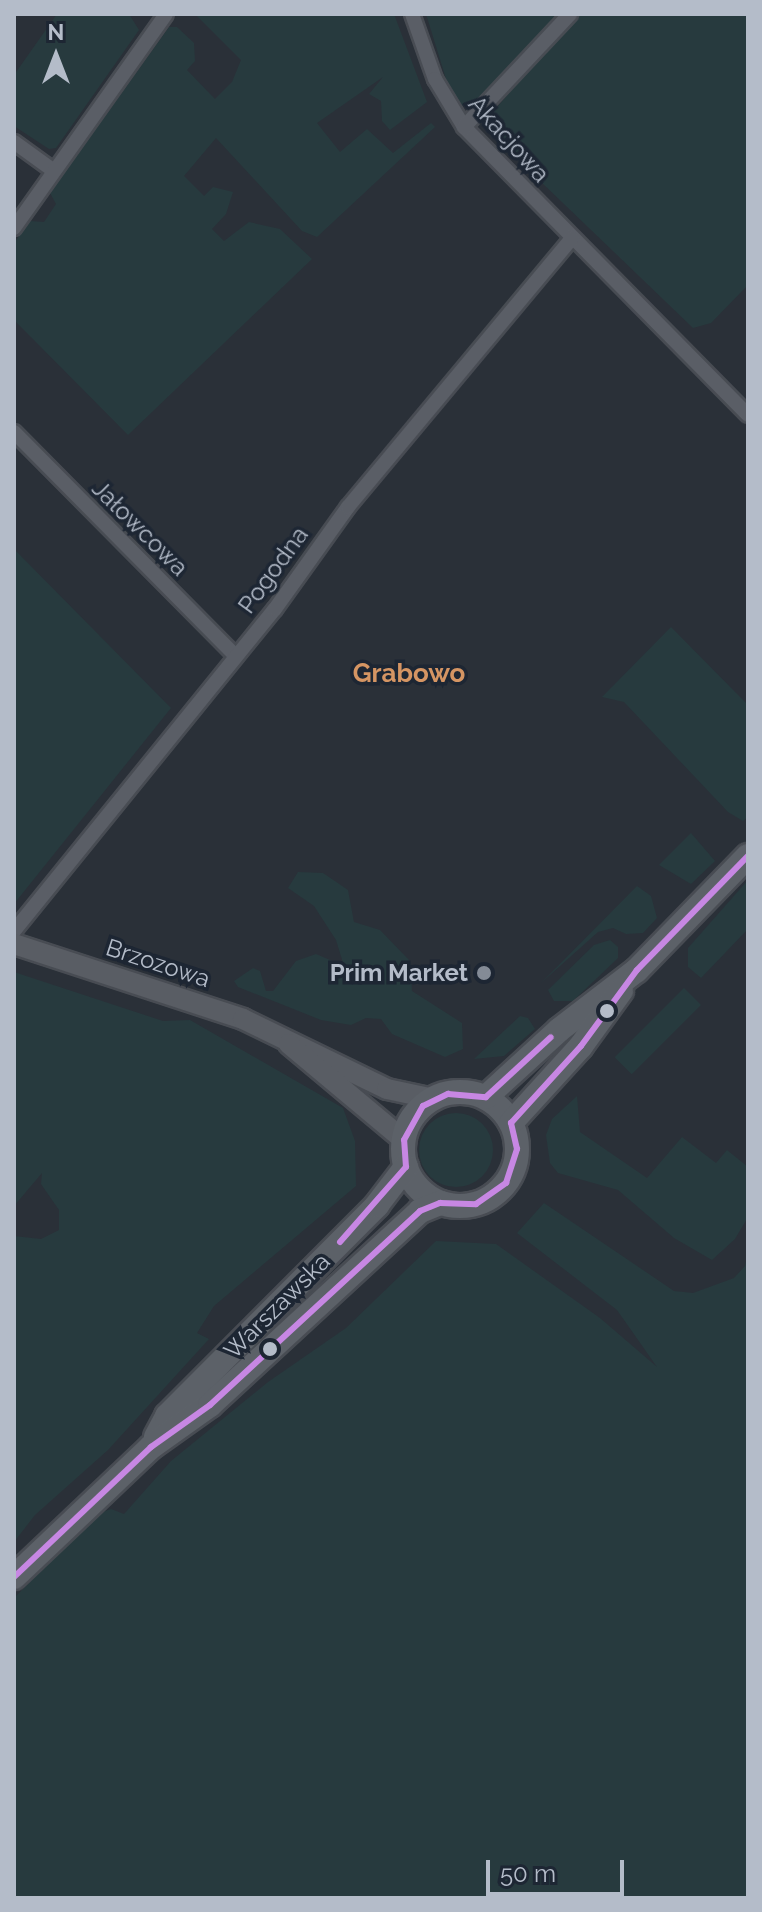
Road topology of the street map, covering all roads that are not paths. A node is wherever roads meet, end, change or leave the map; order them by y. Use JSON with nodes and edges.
{"nodes":[{"id":1,"x":412,"y":14,"type":"edge"},
{"id":2,"x":570,"y":14,"type":"edge"},
{"id":3,"x":158,"y":17,"type":"edge"},
{"id":4,"x":464,"y":127,"type":"junction"},
{"id":5,"x":14,"y":142,"type":"edge"},
{"id":6,"x":54,"y":171,"type":"junction"},
{"id":7,"x":14,"y":228,"type":"edge"},
{"id":8,"x":572,"y":238,"type":"junction"},
{"id":9,"x":748,"y":415,"type":"edge"},
{"id":10,"x":14,"y":432,"type":"edge"},
{"id":11,"x":235,"y":655,"type":"junction"},
{"id":12,"x":748,"y":856,"type":"edge"},
{"id":13,"x":14,"y":931,"type":"edge"},
{"id":14,"x":14,"y":944,"type":"edge"},
{"id":15,"x":637,"y":970,"type":"junction"},
{"id":16,"x":284,"y":1038,"type":"junction"},
{"id":17,"x":486,"y":1097,"type":"junction"},
{"id":18,"x":434,"y":1099,"type":"junction"},
{"id":19,"x":511,"y":1123,"type":"junction"},
{"id":20,"x":404,"y":1140,"type":"junction"},
{"id":21,"x":406,"y":1167,"type":"junction"},
{"id":22,"x":440,"y":1203,"type":"junction"},
{"id":23,"x":151,"y":1447,"type":"junction"},
{"id":24,"x":14,"y":1577,"type":"edge"}],
"edges":[{"from":1,"to":4,"type":"street","name":"Akacjowa"},
{"from":2,"to":4,"type":"street"},
{"from":3,"to":6,"type":"street"},
{"from":4,"to":8,"type":"street","name":"Akacjowa"},
{"from":5,"to":6,"type":"street"},
{"from":6,"to":7,"type":"street"},
{"from":8,"to":9,"type":"street","name":"Akacjowa"},
{"from":8,"to":11,"type":"street","name":"Pogodna"},
{"from":10,"to":11,"type":"street","name":"Jałowcowa"},
{"from":11,"to":13,"type":"street","name":"Pogodna"},
{"from":12,"to":15,"type":"main road"},
{"from":14,"to":16,"type":"main road","name":"Brzozowa"},
{"from":15,"to":17,"type":"main road"},
{"from":15,"to":19,"type":"main road"},
{"from":16,"to":18,"type":"main road","name":"Brzozowa"},
{"from":16,"to":20,"type":"main road","name":"Brzozowa"},
{"from":17,"to":18,"type":"main road"},
{"from":17,"to":19,"type":"main road"},
{"from":18,"to":20,"type":"main road"},
{"from":19,"to":22,"type":"main road"},
{"from":20,"to":21,"type":"main road"},
{"from":21,"to":22,"type":"main road"},
{"from":21,"to":23,"type":"main road","name":"Warszawska"},
{"from":22,"to":23,"type":"main road","name":"Warszawska"},
{"from":23,"to":24,"type":"main road","name":"Warszawska"}]}
